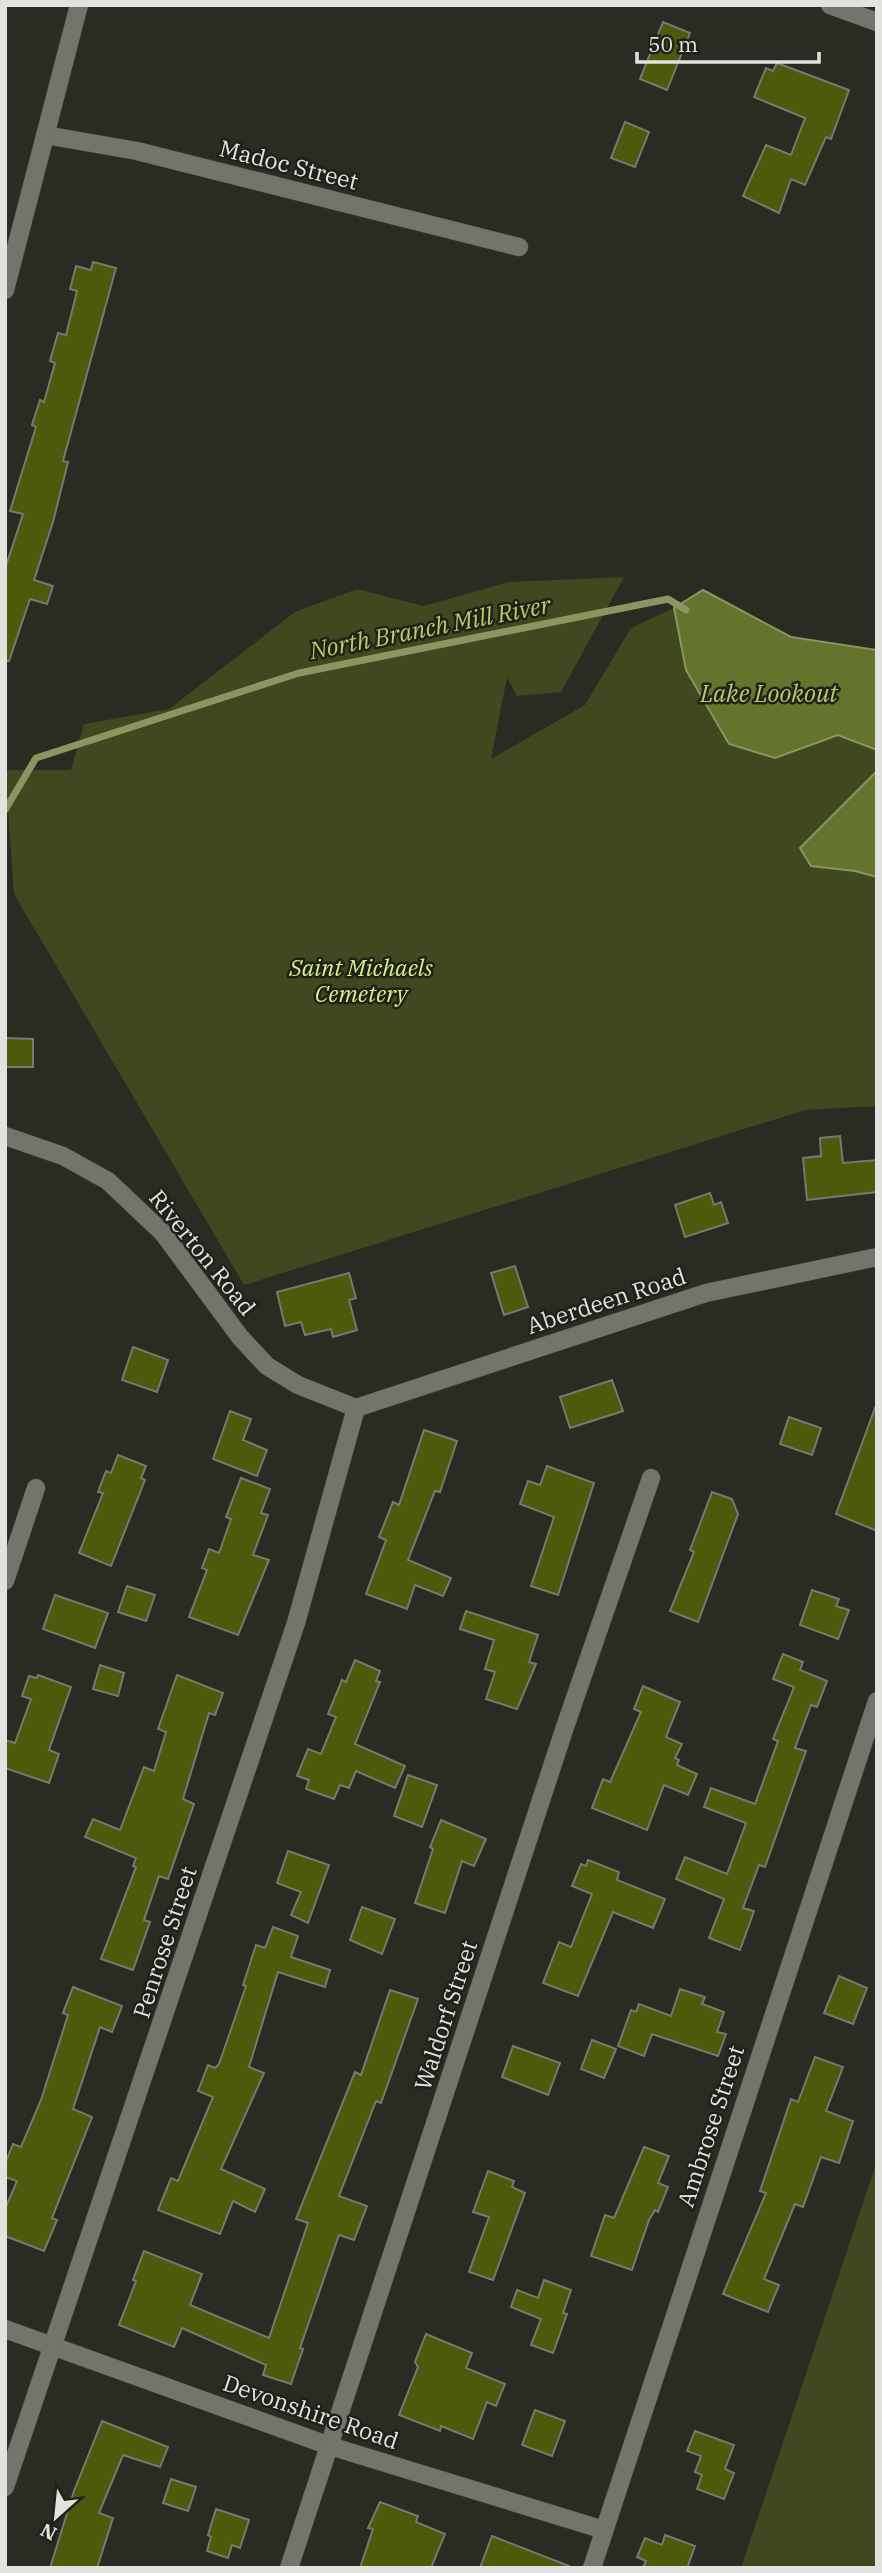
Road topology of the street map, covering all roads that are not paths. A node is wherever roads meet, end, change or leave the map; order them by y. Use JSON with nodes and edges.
{"nodes":[{"id":1,"x":79,"y":5,"type":"edge"},
{"id":2,"x":830,"y":5,"type":"edge"},
{"id":3,"x":877,"y":22,"type":"edge"},
{"id":4,"x":45,"y":135,"type":"junction"},
{"id":5,"x":519,"y":247,"type":"dead end"},
{"id":6,"x":5,"y":290,"type":"edge"},
{"id":7,"x":5,"y":1136,"type":"edge"},
{"id":8,"x":877,"y":1257,"type":"edge"},
{"id":9,"x":356,"y":1408,"type":"junction"},
{"id":10,"x":651,"y":1479,"type":"dead end"},
{"id":11,"x":36,"y":1488,"type":"dead end"},
{"id":12,"x":5,"y":1581,"type":"edge"},
{"id":13,"x":877,"y":1701,"type":"edge"},
{"id":14,"x":5,"y":2329,"type":"edge"},
{"id":15,"x":52,"y":2345,"type":"junction"},
{"id":16,"x":330,"y":2446,"type":"junction"},
{"id":17,"x":5,"y":2487,"type":"edge"},
{"id":18,"x":604,"y":2530,"type":"junction"},
{"id":19,"x":289,"y":2568,"type":"edge"},
{"id":20,"x":592,"y":2568,"type":"edge"}],
"edges":[{"from":1,"to":4,"type":"street"},
{"from":2,"to":3,"type":"street"},
{"from":4,"to":5,"type":"street","name":"Madoc Street"},
{"from":4,"to":6,"type":"street"},
{"from":7,"to":9,"type":"street","name":"Riverton Road"},
{"from":8,"to":9,"type":"street","name":"Aberdeen Road"},
{"from":9,"to":15,"type":"street","name":"Penrose Street"},
{"from":10,"to":16,"type":"street","name":"Waldorf Street"},
{"from":11,"to":12,"type":"street"},
{"from":13,"to":18,"type":"street","name":"Ambrose Street"},
{"from":14,"to":15,"type":"street","name":"Devonshire Road"},
{"from":15,"to":16,"type":"street","name":"Devonshire Road"},
{"from":15,"to":17,"type":"street","name":"Penrose Street"},
{"from":16,"to":18,"type":"street","name":"Devonshire Road"},
{"from":16,"to":19,"type":"street","name":"Waldorf Street"},
{"from":18,"to":20,"type":"street","name":"Ambrose Street"}]}
